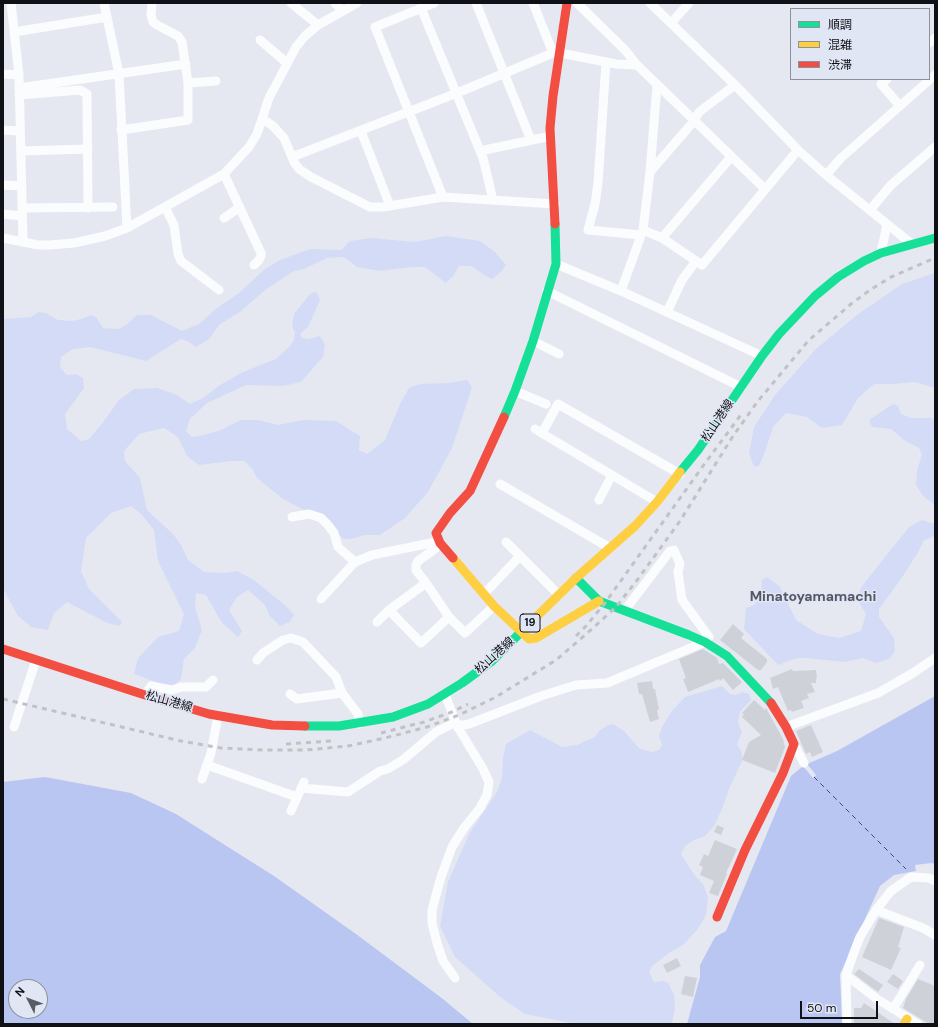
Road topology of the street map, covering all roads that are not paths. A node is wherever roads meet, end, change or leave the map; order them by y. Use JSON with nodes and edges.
{"nodes":[{"id":1,"x":11,"y":3,"type":"edge"},
{"id":2,"x":104,"y":3,"type":"edge"},
{"id":3,"x":152,"y":3,"type":"edge"},
{"id":4,"x":291,"y":3,"type":"edge"},
{"id":5,"x":335,"y":3,"type":"edge"},
{"id":6,"x":357,"y":3,"type":"edge"},
{"id":7,"x":434,"y":3,"type":"edge"},
{"id":8,"x":476,"y":3,"type":"edge"},
{"id":9,"x":532,"y":3,"type":"edge"},
{"id":10,"x":567,"y":3,"type":"edge"},
{"id":11,"x":577,"y":3,"type":"edge"},
{"id":12,"x":650,"y":3,"type":"edge"},
{"id":13,"x":689,"y":3,"type":"edge"},
{"id":14,"x":421,"y":8,"type":"junction"},
{"id":15,"x":343,"y":11,"type":"junction"},
{"id":16,"x":107,"y":17,"type":"junction"},
{"id":17,"x":671,"y":23,"type":"junction"},
{"id":18,"x":318,"y":26,"type":"junction"},
{"id":19,"x":14,"y":32,"type":"junction"},
{"id":20,"x":260,"y":40,"type":"dead end"},
{"id":21,"x":556,"y":53,"type":"junction"},
{"id":22,"x":606,"y":62,"type":"junction"},
{"id":23,"x":287,"y":63,"type":"junction"},
{"id":24,"x":186,"y":64,"type":"junction"},
{"id":25,"x":636,"y":65,"type":"junction"},
{"id":26,"x":504,"y":73,"type":"junction"},
{"id":27,"x":3,"y":74,"type":"edge"},
{"id":28,"x":119,"y":74,"type":"junction"},
{"id":29,"x":19,"y":75,"type":"junction"},
{"id":30,"x":886,"y":80,"type":"edge"},
{"id":31,"x":928,"y":80,"type":"edge"},
{"id":32,"x":216,"y":81,"type":"dead end"},
{"id":33,"x":188,"y":83,"type":"junction"},
{"id":34,"x":657,"y":85,"type":"junction"},
{"id":35,"x":735,"y":85,"type":"junction"},
{"id":36,"x":19,"y":91,"type":"junction"},
{"id":37,"x":457,"y":93,"type":"junction"},
{"id":38,"x":900,"y":106,"type":"junction"},
{"id":39,"x":409,"y":112,"type":"junction"},
{"id":40,"x":263,"y":119,"type":"junction"},
{"id":41,"x":694,"y":121,"type":"junction"},
{"id":42,"x":3,"y":130,"type":"edge"},
{"id":43,"x":121,"y":130,"type":"junction"},
{"id":44,"x":20,"y":131,"type":"junction"},
{"id":45,"x":360,"y":131,"type":"junction"},
{"id":46,"x":551,"y":136,"type":"junction"},
{"id":47,"x":531,"y":140,"type":"junction"},
{"id":48,"x":935,"y":147,"type":"edge"},
{"id":49,"x":88,"y":149,"type":"junction"},
{"id":50,"x":798,"y":150,"type":"junction"},
{"id":51,"x":21,"y":151,"type":"junction"},
{"id":52,"x":480,"y":151,"type":"junction"},
{"id":53,"x":731,"y":156,"type":"junction"},
{"id":54,"x":292,"y":158,"type":"junction"},
{"id":55,"x":650,"y":172,"type":"junction"},
{"id":56,"x":224,"y":174,"type":"junction"},
{"id":57,"x":826,"y":175,"type":"junction"},
{"id":58,"x":3,"y":185,"type":"edge"},
{"id":59,"x":22,"y":186,"type":"junction"},
{"id":60,"x":765,"y":189,"type":"junction"},
{"id":61,"x":443,"y":197,"type":"junction"},
{"id":62,"x":493,"y":200,"type":"junction"},
{"id":63,"x":555,"y":204,"type":"junction"},
{"id":64,"x":390,"y":206,"type":"junction"},
{"id":65,"x":113,"y":207,"type":"dead end"},
{"id":66,"x":165,"y":207,"type":"junction"},
{"id":67,"x":240,"y":207,"type":"junction"},
{"id":68,"x":88,"y":208,"type":"junction"},
{"id":69,"x":870,"y":210,"type":"junction"},
{"id":70,"x":22,"y":212,"type":"junction"},
{"id":71,"x":3,"y":214,"type":"edge"},
{"id":72,"x":224,"y":218,"type":"dead end"},
{"id":73,"x":887,"y":224,"type":"junction"},
{"id":74,"x":127,"y":228,"type":"junction"},
{"id":75,"x":642,"y":232,"type":"junction"},
{"id":76,"x":3,"y":238,"type":"edge"},
{"id":77,"x":662,"y":238,"type":"junction"},
{"id":78,"x":935,"y":238,"type":"edge"},
{"id":79,"x":23,"y":242,"type":"junction"},
{"id":80,"x":912,"y":244,"type":"junction"},
{"id":81,"x":881,"y":253,"type":"junction"},
{"id":82,"x":696,"y":261,"type":"junction"},
{"id":83,"x":556,"y":264,"type":"junction"},
{"id":84,"x":254,"y":265,"type":"dead end"},
{"id":85,"x":219,"y":290,"type":"dead end"},
{"id":86,"x":547,"y":291,"type":"junction"},
{"id":87,"x":621,"y":291,"type":"junction"},
{"id":88,"x":667,"y":312,"type":"junction"},
{"id":89,"x":533,"y":341,"type":"junction"},
{"id":90,"x":560,"y":354,"type":"dead end"},
{"id":91,"x":762,"y":356,"type":"junction"},
{"id":92,"x":741,"y":387,"type":"junction"},
{"id":93,"x":515,"y":391,"type":"junction"},
{"id":94,"x":546,"y":404,"type":"dead end"},
{"id":95,"x":680,"y":474,"type":"junction"},
{"id":96,"x":612,"y":476,"type":"junction"},
{"id":97,"x":500,"y":484,"type":"dead end"},
{"id":98,"x":599,"y":500,"type":"dead end"},
{"id":99,"x":657,"y":502,"type":"junction"},
{"id":100,"x":292,"y":517,"type":"dead end"},
{"id":101,"x":506,"y":542,"type":"dead end"},
{"id":102,"x":440,"y":543,"type":"junction"},
{"id":103,"x":610,"y":548,"type":"junction"},
{"id":104,"x":520,"y":556,"type":"junction"},
{"id":105,"x":355,"y":562,"type":"junction"},
{"id":106,"x":576,"y":578,"type":"junction"},
{"id":107,"x":426,"y":583,"type":"junction"},
{"id":108,"x":484,"y":594,"type":"junction"},
{"id":109,"x":559,"y":595,"type":"junction"},
{"id":110,"x":321,"y":599,"type":"dead end"},
{"id":111,"x":599,"y":601,"type":"junction"},
{"id":112,"x":494,"y":606,"type":"junction"},
{"id":113,"x":388,"y":610,"type":"junction"},
{"id":114,"x":625,"y":610,"type":"junction"},
{"id":115,"x":449,"y":617,"type":"junction"},
{"id":116,"x":377,"y":622,"type":"dead end"},
{"id":117,"x":521,"y":632,"type":"junction"},
{"id":118,"x":705,"y":642,"type":"junction"},
{"id":119,"x":3,"y":649,"type":"edge"},
{"id":120,"x":935,"y":658,"type":"edge"},
{"id":121,"x":36,"y":660,"type":"junction"},
{"id":122,"x":257,"y":660,"type":"dead end"},
{"id":123,"x":213,"y":680,"type":"dead end"},
{"id":124,"x":342,"y":693,"type":"junction"},
{"id":125,"x":290,"y":694,"type":"dead end"},
{"id":126,"x":446,"y":694,"type":"junction"},
{"id":127,"x":145,"y":695,"type":"junction"},
{"id":128,"x":218,"y":716,"type":"junction"},
{"id":129,"x":360,"y":724,"type":"junction"},
{"id":130,"x":456,"y":724,"type":"junction"},
{"id":131,"x":14,"y":727,"type":"dead end"},
{"id":132,"x":786,"y":727,"type":"junction"},
{"id":133,"x":794,"y":744,"type":"junction"},
{"id":134,"x":804,"y":763,"type":"dead end"},
{"id":135,"x":207,"y":765,"type":"junction"},
{"id":136,"x":202,"y":779,"type":"dead end"},
{"id":137,"x":301,"y":789,"type":"junction"},
{"id":138,"x":291,"y":811,"type":"dead end"},
{"id":139,"x":935,"y":882,"type":"edge"},
{"id":140,"x":876,"y":910,"type":"junction"},
{"id":141,"x":717,"y":917,"type":"dead end"},
{"id":142,"x":935,"y":935,"type":"edge"},
{"id":143,"x":920,"y":966,"type":"dead end"},
{"id":144,"x":846,"y":975,"type":"junction"},
{"id":145,"x":455,"y":978,"type":"dead end"},
{"id":146,"x":893,"y":1009,"type":"junction"},
{"id":147,"x":906,"y":1021,"type":"edge"},
{"id":148,"x":847,"y":1024,"type":"edge"},
{"id":149,"x":918,"y":1024,"type":"edge"}],
"edges":[{"from":1,"to":19,"type":"street"},
{"from":2,"to":16,"type":"street"},
{"from":3,"to":24,"type":"street"},
{"from":4,"to":18,"type":"street"},
{"from":5,"to":15,"type":"street"},
{"from":6,"to":15,"type":"street"},
{"from":7,"to":14,"type":"street"},
{"from":8,"to":26,"type":"street"},
{"from":9,"to":21,"type":"street"},
{"from":10,"to":21,"type":"street"},
{"from":11,"to":25,"type":"street"},
{"from":12,"to":17,"type":"street"},
{"from":13,"to":17,"type":"street"},
{"from":14,"to":37,"type":"street"},
{"from":14,"to":39,"type":"street"},
{"from":15,"to":18,"type":"street"},
{"from":16,"to":19,"type":"street"},
{"from":16,"to":28,"type":"street"},
{"from":17,"to":35,"type":"street"},
{"from":18,"to":23,"type":"street"},
{"from":19,"to":29,"type":"street"},
{"from":20,"to":23,"type":"street"},
{"from":21,"to":22,"type":"street"},
{"from":21,"to":26,"type":"street"},
{"from":21,"to":46,"type":"street"},
{"from":22,"to":25,"type":"street"},
{"from":22,"to":75,"type":"street"},
{"from":23,"to":40,"type":"street"},
{"from":24,"to":28,"type":"street"},
{"from":24,"to":33,"type":"street"},
{"from":25,"to":34,"type":"street"},
{"from":26,"to":37,"type":"street"},
{"from":26,"to":47,"type":"street"},
{"from":27,"to":29,"type":"street"},
{"from":28,"to":36,"type":"street"},
{"from":28,"to":43,"type":"street"},
{"from":29,"to":36,"type":"street"},
{"from":30,"to":38,"type":"street"},
{"from":31,"to":38,"type":"street"},
{"from":32,"to":33,"type":"street"},
{"from":33,"to":43,"type":"street"},
{"from":34,"to":41,"type":"street"},
{"from":34,"to":55,"type":"street"},
{"from":35,"to":41,"type":"street"},
{"from":35,"to":50,"type":"street"},
{"from":36,"to":44,"type":"street"},
{"from":36,"to":49,"type":"street"},
{"from":37,"to":39,"type":"street"},
{"from":37,"to":52,"type":"street"},
{"from":38,"to":57,"type":"street"},
{"from":39,"to":45,"type":"street"},
{"from":39,"to":61,"type":"street"},
{"from":40,"to":54,"type":"street"},
{"from":40,"to":56,"type":"street"},
{"from":41,"to":53,"type":"street"},
{"from":41,"to":55,"type":"street"},
{"from":42,"to":44,"type":"street"},
{"from":43,"to":74,"type":"street"},
{"from":44,"to":51,"type":"street"},
{"from":45,"to":54,"type":"street"},
{"from":45,"to":64,"type":"street"},
{"from":46,"to":47,"type":"street"},
{"from":46,"to":63,"type":"street"},
{"from":47,"to":52,"type":"street"},
{"from":48,"to":69,"type":"street"},
{"from":49,"to":51,"type":"street"},
{"from":49,"to":68,"type":"street"},
{"from":50,"to":57,"type":"street"},
{"from":50,"to":60,"type":"street"},
{"from":51,"to":59,"type":"street"},
{"from":52,"to":62,"type":"street"},
{"from":53,"to":60,"type":"street"},
{"from":53,"to":77,"type":"street"},
{"from":54,"to":64,"type":"street"},
{"from":55,"to":75,"type":"street"},
{"from":56,"to":66,"type":"street"},
{"from":56,"to":67,"type":"street"},
{"from":57,"to":69,"type":"street"},
{"from":58,"to":59,"type":"street"},
{"from":59,"to":70,"type":"street"},
{"from":60,"to":82,"type":"street"},
{"from":61,"to":62,"type":"street"},
{"from":61,"to":64,"type":"street"},
{"from":62,"to":63,"type":"street"},
{"from":63,"to":83,"type":"street"},
{"from":65,"to":68,"type":"street"},
{"from":66,"to":74,"type":"street"},
{"from":66,"to":85,"type":"street"},
{"from":67,"to":72,"type":"street"},
{"from":67,"to":84,"type":"street"},
{"from":68,"to":70,"type":"street"},
{"from":69,"to":73,"type":"street"},
{"from":70,"to":71,"type":"street"},
{"from":70,"to":79,"type":"street"},
{"from":73,"to":80,"type":"street"},
{"from":73,"to":81,"type":"street"},
{"from":74,"to":79,"type":"street"},
{"from":75,"to":77,"type":"street"},
{"from":75,"to":87,"type":"street"},
{"from":76,"to":79,"type":"street"},
{"from":77,"to":82,"type":"street"},
{"from":78,"to":80,"type":"street","name":"松山港線","number":"19"},
{"from":80,"to":81,"type":"street","name":"松山港線","number":"19"},
{"from":81,"to":91,"type":"street","name":"松山港線","number":"19"},
{"from":82,"to":88,"type":"street"},
{"from":83,"to":86,"type":"street"},
{"from":83,"to":87,"type":"street"},
{"from":86,"to":89,"type":"street"},
{"from":86,"to":92,"type":"street"},
{"from":87,"to":88,"type":"street"},
{"from":88,"to":91,"type":"street"},
{"from":89,"to":90,"type":"street"},
{"from":89,"to":93,"type":"street"},
{"from":91,"to":92,"type":"street","name":"松山港線","number":"19"},
{"from":92,"to":95,"type":"street","name":"松山港線","number":"19"},
{"from":93,"to":94,"type":"street"},
{"from":93,"to":102,"type":"street"},
{"from":95,"to":96,"type":"street"},
{"from":95,"to":99,"type":"street","name":"松山港線","number":"19"},
{"from":96,"to":98,"type":"street"},
{"from":96,"to":99,"type":"street"},
{"from":97,"to":103,"type":"street"},
{"from":99,"to":103,"type":"street","name":"松山港線","number":"19"},
{"from":100,"to":105,"type":"street"},
{"from":101,"to":104,"type":"street"},
{"from":102,"to":105,"type":"street"},
{"from":102,"to":107,"type":"street"},
{"from":102,"to":108,"type":"street"},
{"from":103,"to":106,"type":"street","name":"松山港線","number":"19"},
{"from":104,"to":108,"type":"street"},
{"from":104,"to":109,"type":"street"},
{"from":105,"to":110,"type":"street"},
{"from":106,"to":109,"type":"street","name":"松山港線","number":"19"},
{"from":106,"to":111,"type":"street"},
{"from":107,"to":113,"type":"street"},
{"from":107,"to":115,"type":"street"},
{"from":108,"to":112,"type":"street"},
{"from":109,"to":117,"type":"street","name":"松山港線","number":"19"},
{"from":111,"to":114,"type":"street"},
{"from":111,"to":117,"type":"street"},
{"from":112,"to":115,"type":"street"},
{"from":112,"to":117,"type":"street"},
{"from":113,"to":115,"type":"street"},
{"from":113,"to":116,"type":"street"},
{"from":114,"to":118,"type":"street"},
{"from":114,"to":118,"type":"street"},
{"from":117,"to":126,"type":"street","name":"松山港線","number":"19"},
{"from":118,"to":130,"type":"street"},
{"from":118,"to":132,"type":"street"},
{"from":119,"to":121,"type":"street","name":"松山港線","number":"19"},
{"from":120,"to":132,"type":"street"},
{"from":121,"to":127,"type":"street","name":"松山港線","number":"19"},
{"from":121,"to":131,"type":"street"},
{"from":122,"to":124,"type":"street"},
{"from":123,"to":127,"type":"street"},
{"from":124,"to":125,"type":"street"},
{"from":124,"to":129,"type":"street"},
{"from":126,"to":129,"type":"street","name":"松山港線","number":"19"},
{"from":126,"to":130,"type":"street"},
{"from":127,"to":128,"type":"street","name":"松山港線","number":"19"},
{"from":128,"to":129,"type":"street","name":"松山港線","number":"19"},
{"from":128,"to":135,"type":"street"},
{"from":130,"to":137,"type":"street"},
{"from":130,"to":145,"type":"street"},
{"from":132,"to":133,"type":"street"},
{"from":133,"to":134,"type":"street"},
{"from":133,"to":141,"type":"street"},
{"from":135,"to":136,"type":"street"},
{"from":135,"to":137,"type":"street"},
{"from":137,"to":138,"type":"street"},
{"from":139,"to":140,"type":"street"},
{"from":140,"to":142,"type":"street"},
{"from":140,"to":144,"type":"street"},
{"from":143,"to":146,"type":"street"},
{"from":144,"to":146,"type":"street"},
{"from":144,"to":148,"type":"street"},
{"from":146,"to":147,"type":"street"},
{"from":147,"to":149,"type":"street"}]}
